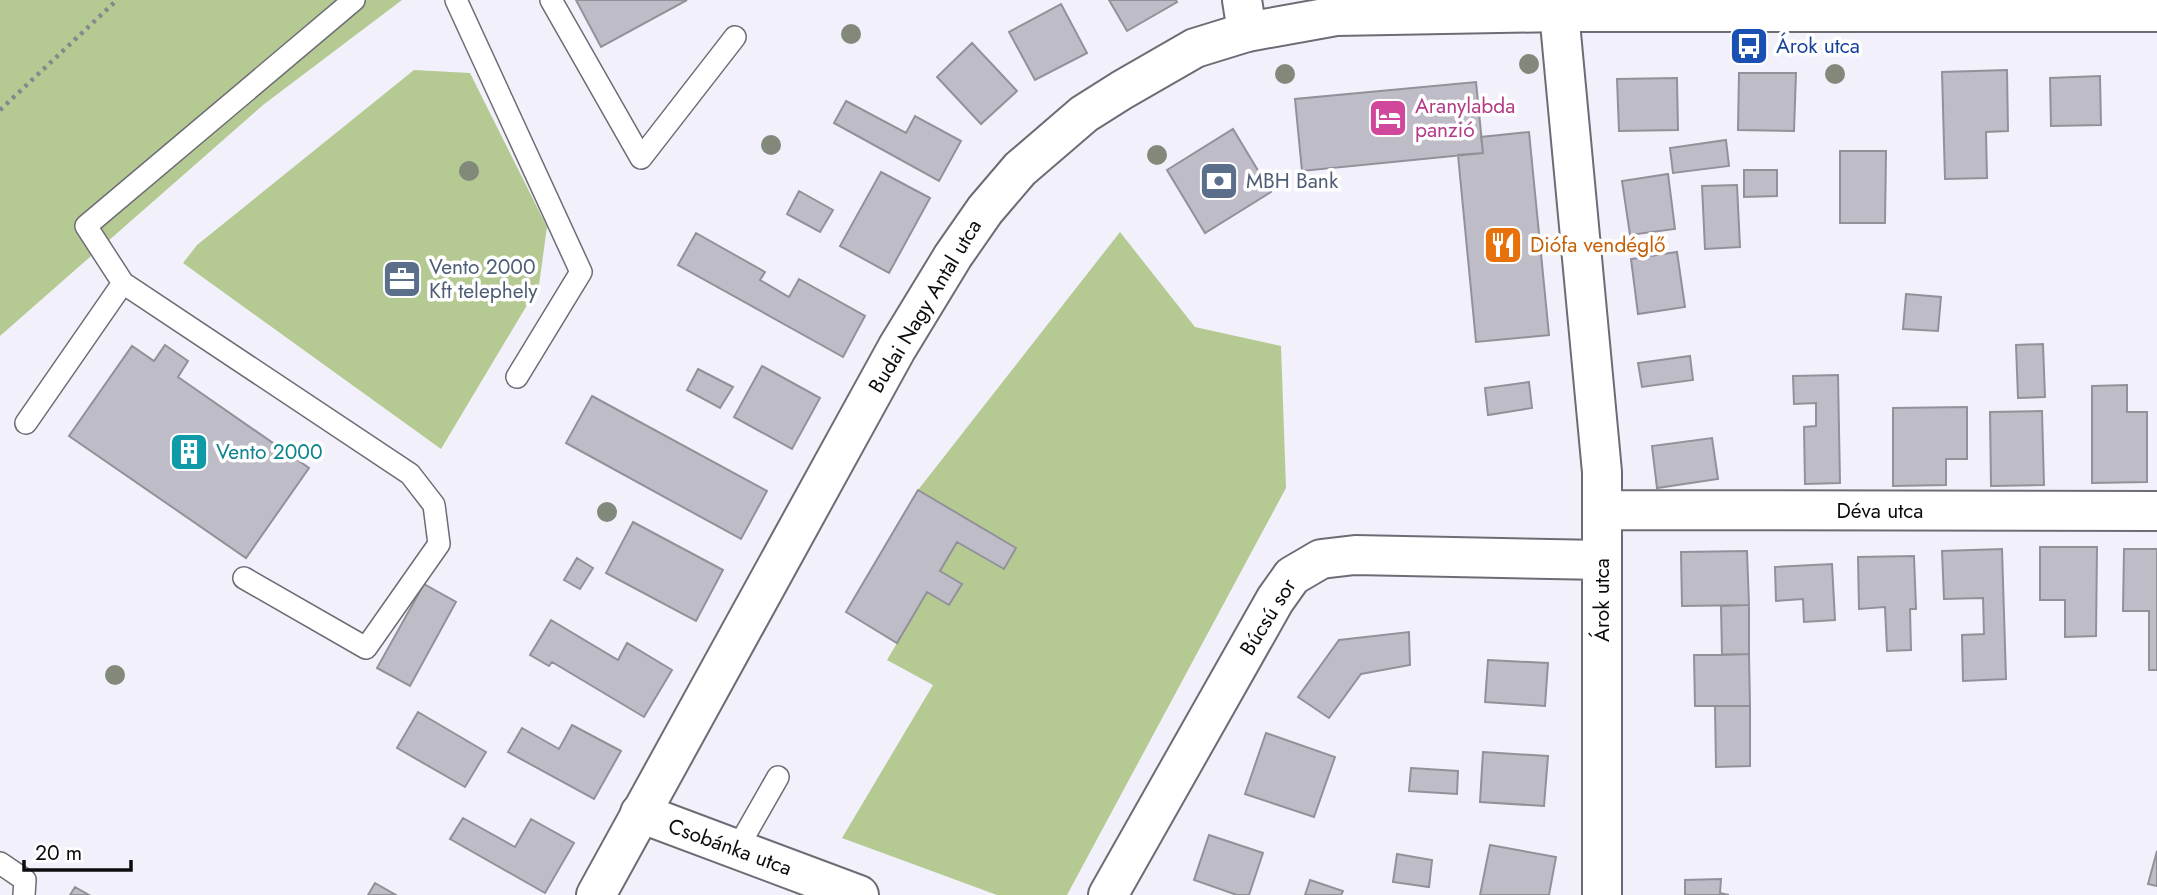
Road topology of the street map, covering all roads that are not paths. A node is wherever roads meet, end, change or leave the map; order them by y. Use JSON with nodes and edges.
{"nodes":[{"id":1,"x":354,"y":0,"type":"edge"},
{"id":2,"x":456,"y":0,"type":"edge"},
{"id":3,"x":551,"y":0,"type":"edge"},
{"id":4,"x":1559,"y":12,"type":"junction"},
{"id":5,"x":2157,"y":12,"type":"edge"},
{"id":6,"x":1244,"y":16,"type":"edge"},
{"id":7,"x":735,"y":37,"type":"dead end"},
{"id":8,"x":123,"y":283,"type":"junction"},
{"id":9,"x":517,"y":377,"type":"dead end"},
{"id":10,"x":26,"y":423,"type":"dead end"},
{"id":11,"x":1602,"y":510,"type":"junction"},
{"id":12,"x":2157,"y":511,"type":"edge"},
{"id":13,"x":1602,"y":560,"type":"junction"},
{"id":14,"x":244,"y":578,"type":"dead end"},
{"id":15,"x":778,"y":777,"type":"dead end"},
{"id":16,"x":640,"y":813,"type":"junction"},
{"id":17,"x":737,"y":849,"type":"junction"},
{"id":18,"x":0,"y":863,"type":"edge"},
{"id":19,"x":24,"y":895,"type":"edge"},
{"id":20,"x":596,"y":895,"type":"edge"},
{"id":21,"x":859,"y":895,"type":"edge"},
{"id":22,"x":1108,"y":895,"type":"edge"},
{"id":23,"x":1602,"y":895,"type":"edge"}],
"edges":[{"from":1,"to":8,"type":"lane"},
{"from":2,"to":9,"type":"lane"},
{"from":3,"to":7,"type":"lane"},
{"from":4,"to":5,"type":"street","name":"Budai Nagy Antal utca"},
{"from":4,"to":6,"type":"street","name":"Budai Nagy Antal utca"},
{"from":4,"to":11,"type":"street","name":"Árok utca"},
{"from":6,"to":16,"type":"street","name":"Budai Nagy Antal utca"},
{"from":8,"to":10,"type":"lane"},
{"from":8,"to":14,"type":"lane"},
{"from":11,"to":12,"type":"street","name":"Déva utca"},
{"from":11,"to":13,"type":"street","name":"Árok utca"},
{"from":13,"to":22,"type":"street","name":"Búcsú sor"},
{"from":13,"to":23,"type":"street","name":"Árok utca"},
{"from":15,"to":17,"type":"lane"},
{"from":16,"to":17,"type":"street","name":"Csobánka utca"},
{"from":16,"to":20,"type":"street","name":"Budai Nagy Antal utca"},
{"from":17,"to":21,"type":"street","name":"Csobánka utca"},
{"from":18,"to":19,"type":"lane"}]}
